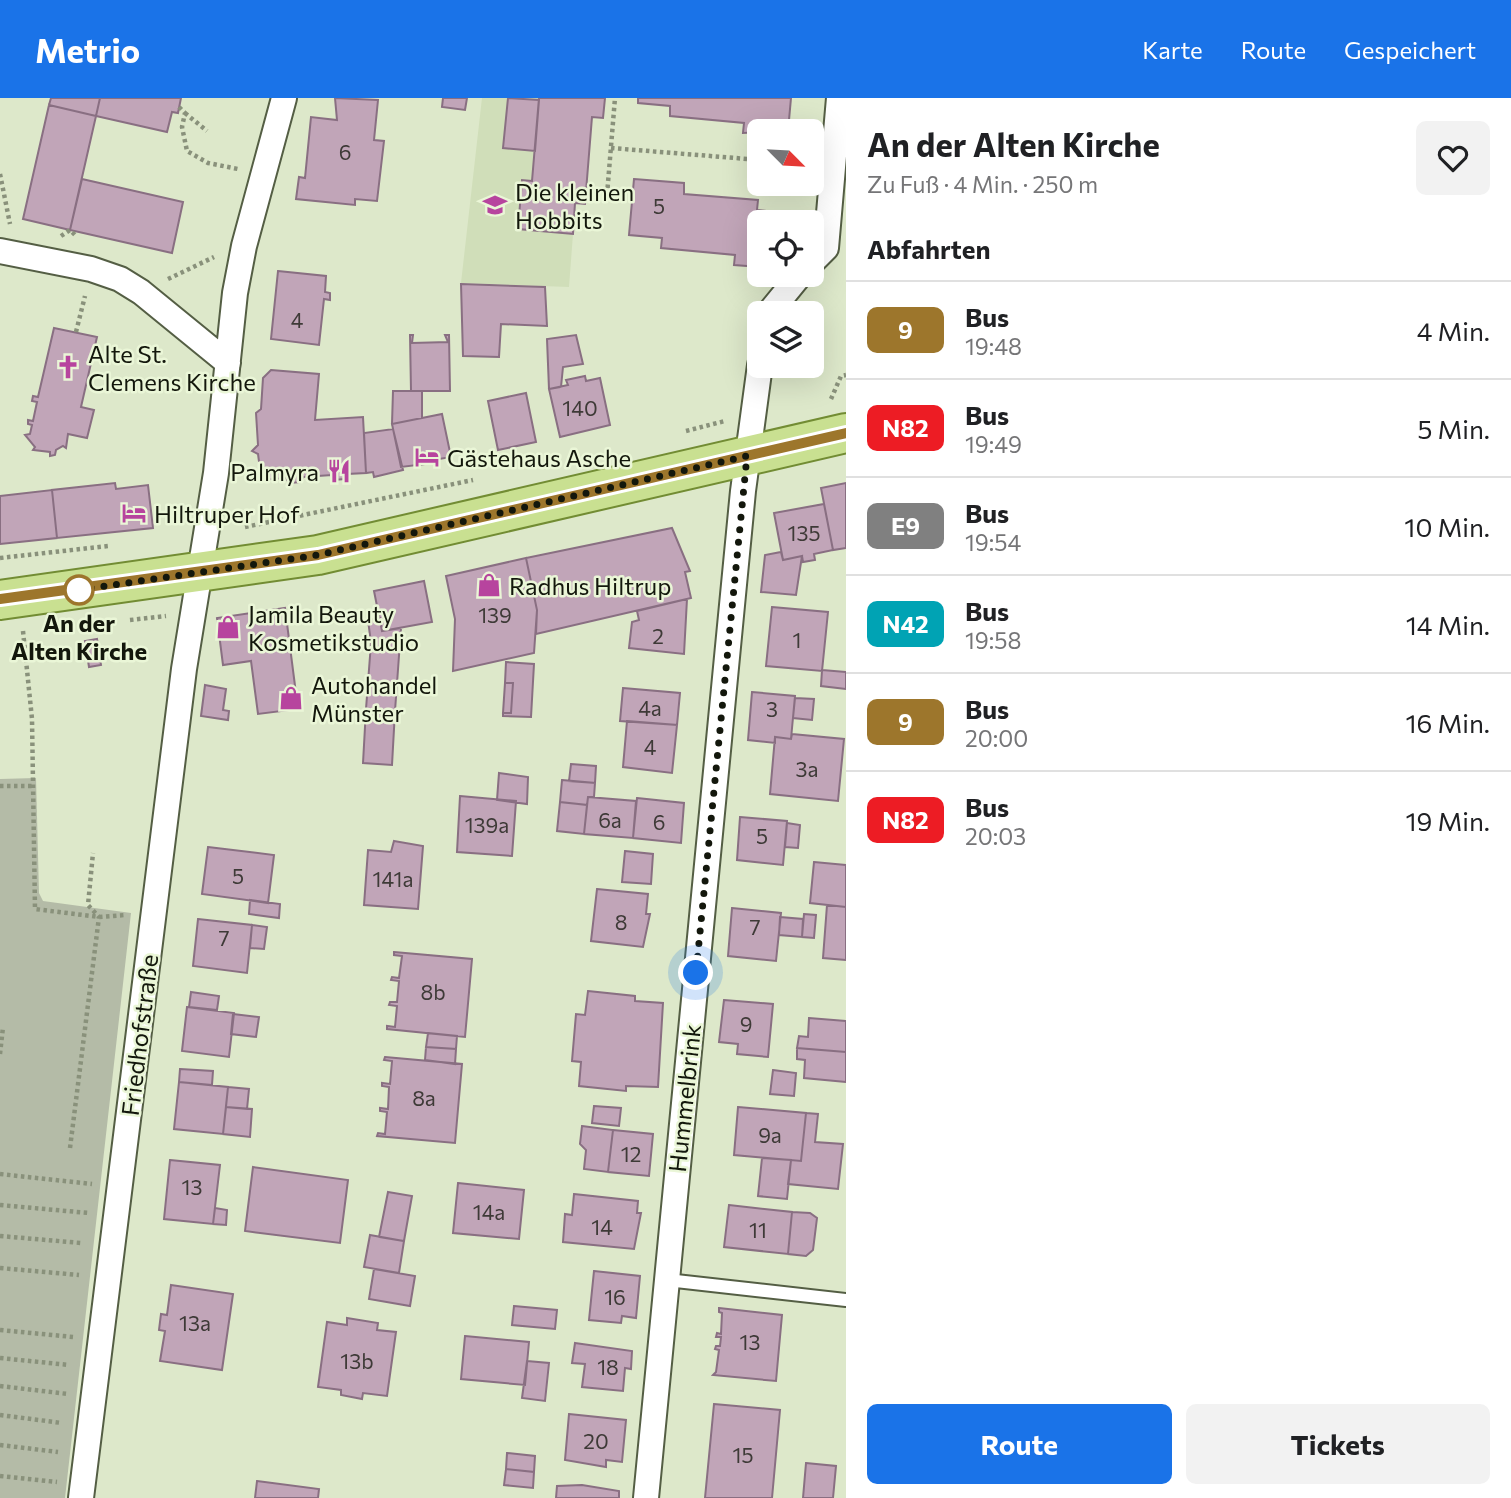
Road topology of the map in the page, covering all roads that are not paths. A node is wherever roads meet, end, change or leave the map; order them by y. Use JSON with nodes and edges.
{"nodes":[{"id":1,"x":284,"y":98,"type":"edge"},
{"id":2,"x":839,"y":98,"type":"edge"},
{"id":3,"x":824,"y":250,"type":"edge"},
{"id":4,"x":6,"y":252,"type":"edge"},
{"id":5,"x":790,"y":287,"type":"edge"},
{"id":6,"x":779,"y":301,"type":"edge"},
{"id":7,"x":228,"y":363,"type":"junction"},
{"id":8,"x":758,"y":378,"type":"edge"},
{"id":9,"x":838,"y":410,"type":"edge"},
{"id":10,"x":747,"y":456,"type":"junction"},
{"id":11,"x":199,"y":573,"type":"junction"},
{"id":12,"x":0,"y":600,"type":"edge"},
{"id":13,"x":667,"y":1280,"type":"junction"},
{"id":14,"x":846,"y":1300,"type":"edge"},
{"id":15,"x":81,"y":1498,"type":"edge"},
{"id":16,"x":646,"y":1498,"type":"edge"}],
"edges":[{"from":1,"to":7,"type":"street"},
{"from":2,"to":3,"type":"street"},
{"from":4,"to":7,"type":"street"},
{"from":5,"to":6,"type":"street"},
{"from":7,"to":11,"type":"street"},
{"from":8,"to":10,"type":"street","name":"Hummelbrink"},
{"from":9,"to":10,"type":"main road"},
{"from":10,"to":11,"type":"main road"},
{"from":10,"to":13,"type":"street","name":"Hummelbrink"},
{"from":11,"to":12,"type":"main road"},
{"from":11,"to":15,"type":"street","name":"Friedhofstraße"},
{"from":13,"to":14,"type":"lane"},
{"from":13,"to":16,"type":"street","name":"Hummelbrink"}]}
